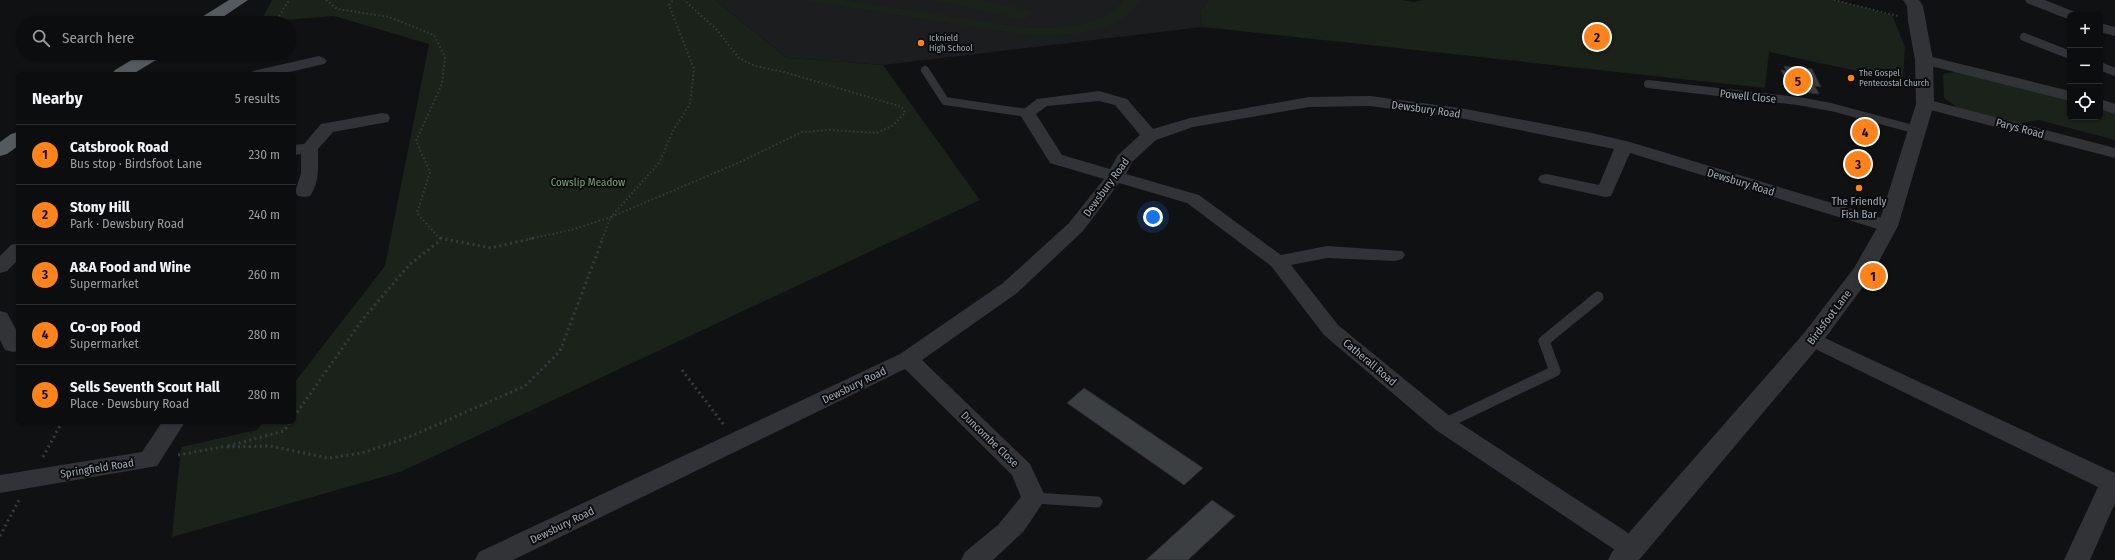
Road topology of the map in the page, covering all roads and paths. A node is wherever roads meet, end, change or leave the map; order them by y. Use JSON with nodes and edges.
{"nodes":[{"id":1,"x":289,"y":0,"type":"edge"},
{"id":2,"x":326,"y":0,"type":"edge"},
{"id":3,"x":673,"y":0,"type":"edge"},
{"id":4,"x":684,"y":0,"type":"edge"},
{"id":5,"x":1834,"y":0,"type":"edge"},
{"id":6,"x":1910,"y":0,"type":"edge"},
{"id":7,"x":2032,"y":0,"type":"edge"},
{"id":8,"x":238,"y":1,"type":"edge"},
{"id":9,"x":2067,"y":14,"type":"edge"},
{"id":10,"x":214,"y":16,"type":"edge"},
{"id":11,"x":279,"y":16,"type":"edge"},
{"id":12,"x":1916,"y":21,"type":"junction"},
{"id":13,"x":2103,"y":28,"type":"edge"},
{"id":14,"x":2115,"y":32,"type":"edge"},
{"id":15,"x":2024,"y":37,"type":"dead end"},
{"id":16,"x":2067,"y":54,"type":"edge"},
{"id":17,"x":144,"y":60,"type":"edge"},
{"id":18,"x":1924,"y":60,"type":"junction"},
{"id":19,"x":320,"y":61,"type":"dead end"},
{"id":20,"x":2103,"y":67,"type":"edge"},
{"id":21,"x":925,"y":70,"type":"dead end"},
{"id":22,"x":124,"y":72,"type":"edge"},
{"id":23,"x":268,"y":72,"type":"edge"},
{"id":24,"x":2115,"y":72,"type":"edge"},
{"id":25,"x":1648,"y":84,"type":"dead end"},
{"id":26,"x":2067,"y":95,"type":"edge"},
{"id":27,"x":1925,"y":104,"type":"junction"},
{"id":28,"x":2103,"y":105,"type":"edge"},
{"id":29,"x":2115,"y":110,"type":"edge"},
{"id":30,"x":1027,"y":113,"type":"junction"},
{"id":31,"x":382,"y":118,"type":"dead end"},
{"id":32,"x":1917,"y":130,"type":"junction"},
{"id":33,"x":1150,"y":136,"type":"junction"},
{"id":34,"x":16,"y":139,"type":"edge"},
{"id":35,"x":1624,"y":146,"type":"junction"},
{"id":36,"x":302,"y":149,"type":"edge"},
{"id":37,"x":0,"y":150,"type":"edge"},
{"id":38,"x":2115,"y":153,"type":"edge"},
{"id":39,"x":1115,"y":176,"type":"junction"},
{"id":40,"x":1547,"y":179,"type":"dead end"},
{"id":41,"x":304,"y":192,"type":"dead end"},
{"id":42,"x":611,"y":217,"type":"junction"},
{"id":43,"x":1888,"y":226,"type":"junction"},
{"id":44,"x":441,"y":240,"type":"junction"},
{"id":45,"x":16,"y":251,"type":"edge"},
{"id":46,"x":1395,"y":255,"type":"dead end"},
{"id":47,"x":1278,"y":262,"type":"junction"},
{"id":48,"x":0,"y":267,"type":"edge"},
{"id":49,"x":1598,"y":297,"type":"dead end"},
{"id":50,"x":0,"y":318,"type":"edge"},
{"id":51,"x":1812,"y":339,"type":"junction"},
{"id":52,"x":13,"y":345,"type":"dead end"},
{"id":53,"x":908,"y":359,"type":"junction"},
{"id":54,"x":682,"y":370,"type":"dead end"},
{"id":55,"x":296,"y":414,"type":"edge"},
{"id":56,"x":173,"y":424,"type":"edge"},
{"id":57,"x":289,"y":424,"type":"edge"},
{"id":58,"x":1444,"y":424,"type":"junction"},
{"id":59,"x":737,"y":441,"type":"junction"},
{"id":60,"x":222,"y":447,"type":"junction"},
{"id":61,"x":150,"y":460,"type":"junction"},
{"id":62,"x":0,"y":484,"type":"edge"},
{"id":63,"x":2114,"y":484,"type":"edge"},
{"id":64,"x":1034,"y":498,"type":"junction"},
{"id":65,"x":1097,"y":502,"type":"dead end"},
{"id":66,"x":1628,"y":555,"type":"edge"},
{"id":67,"x":488,"y":560,"type":"edge"},
{"id":68,"x":974,"y":560,"type":"edge"},
{"id":69,"x":2077,"y":560,"type":"edge"}],
"edges":[{"from":1,"to":11,"type":"path"},
{"from":2,"to":44,"type":"path"},
{"from":3,"to":42,"type":"path"},
{"from":4,"to":42,"type":"path"},
{"from":5,"to":12,"type":"path"},
{"from":6,"to":12,"type":"street","name":"Birdsfoot Lane"},
{"from":7,"to":9,"type":"street"},
{"from":8,"to":10,"type":"highway"},
{"from":12,"to":18,"type":"street","name":"Birdsfoot Lane"},
{"from":13,"to":14,"type":"street"},
{"from":15,"to":16,"type":"lane"},
{"from":17,"to":22,"type":"highway"},
{"from":18,"to":26,"type":"street"},
{"from":18,"to":27,"type":"street","name":"Birdsfoot Lane"},
{"from":19,"to":23,"type":"street"},
{"from":20,"to":24,"type":"lane"},
{"from":21,"to":30,"type":"lane"},
{"from":25,"to":32,"type":"lane","name":"Powell Close"},
{"from":27,"to":32,"type":"street","name":"Birdsfoot Lane"},
{"from":27,"to":38,"type":"street","name":"Parys Road"},
{"from":28,"to":29,"type":"street"},
{"from":30,"to":33,"type":"street"},
{"from":30,"to":39,"type":"street","name":"Catherall Road"},
{"from":31,"to":36,"type":"street"},
{"from":32,"to":43,"type":"street","name":"Birdsfoot Lane"},
{"from":33,"to":35,"type":"street","name":"Dewsbury Road"},
{"from":33,"to":39,"type":"street","name":"Dewsbury Road"},
{"from":34,"to":37,"type":"highway"},
{"from":35,"to":40,"type":"street"},
{"from":35,"to":43,"type":"street","name":"Dewsbury Road"},
{"from":36,"to":41,"type":"street"},
{"from":39,"to":47,"type":"street","name":"Catherall Road"},
{"from":39,"to":53,"type":"street","name":"Dewsbury Road"},
{"from":42,"to":44,"type":"path"},
{"from":42,"to":60,"type":"path"},
{"from":43,"to":51,"type":"street","name":"Birdsfoot Lane"},
{"from":44,"to":55,"type":"path"},
{"from":45,"to":48,"type":"street"},
{"from":46,"to":47,"type":"street"},
{"from":47,"to":58,"type":"street","name":"Catherall Road"},
{"from":49,"to":58,"type":"lane"},
{"from":50,"to":52,"type":"street"},
{"from":51,"to":63,"type":"street"},
{"from":51,"to":66,"type":"street","name":"Birdsfoot Lane"},
{"from":53,"to":59,"type":"street","name":"Dewsbury Road"},
{"from":53,"to":64,"type":"street","name":"Duncombe Close"},
{"from":54,"to":59,"type":"path"},
{"from":56,"to":61,"type":"street","name":"Springfield Road"},
{"from":57,"to":60,"type":"path"},
{"from":58,"to":66,"type":"street","name":"Catherall Road"},
{"from":59,"to":67,"type":"street","name":"Dewsbury Road"},
{"from":60,"to":61,"type":"path"},
{"from":61,"to":62,"type":"street","name":"Springfield Road"},
{"from":63,"to":69,"type":"street"},
{"from":64,"to":65,"type":"lane"},
{"from":64,"to":68,"type":"street"}]}
